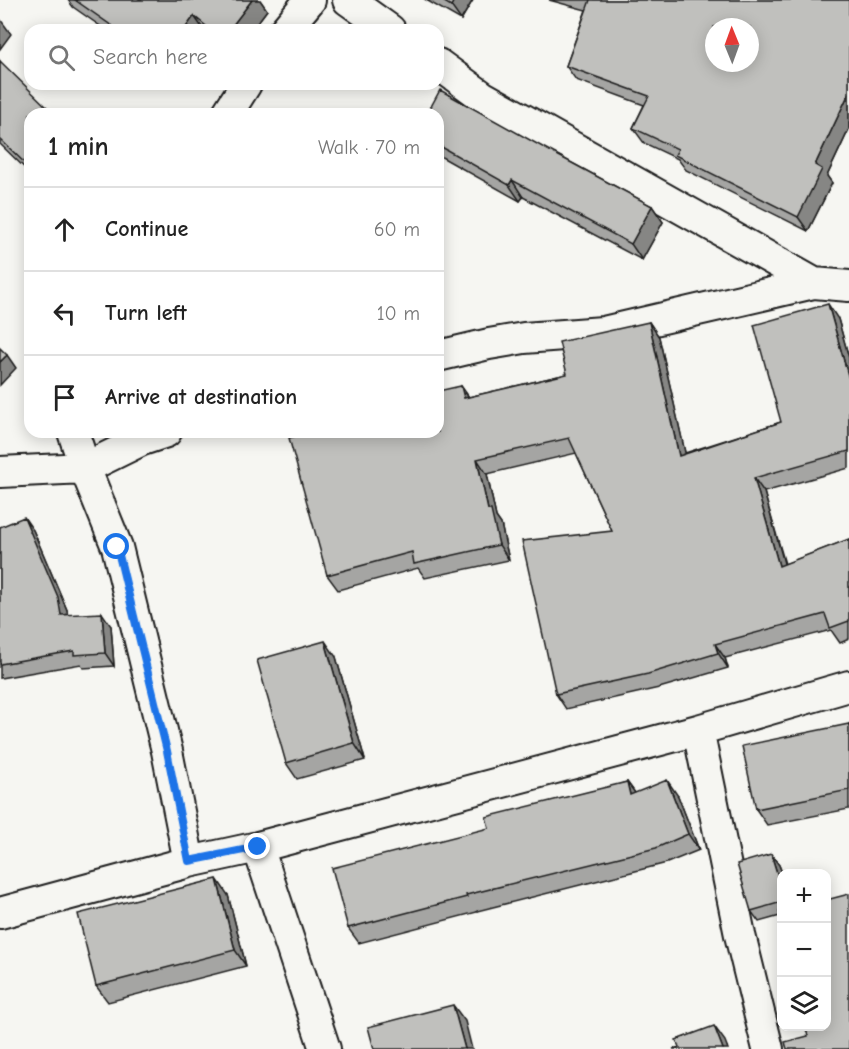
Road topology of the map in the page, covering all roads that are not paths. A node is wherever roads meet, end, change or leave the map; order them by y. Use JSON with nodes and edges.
{"nodes":[{"id":1,"x":310,"y":0,"type":"edge"},
{"id":2,"x":348,"y":0,"type":"edge"},
{"id":3,"x":290,"y":24,"type":"edge"},
{"id":4,"x":382,"y":24,"type":"edge"},
{"id":5,"x":444,"y":68,"type":"edge"},
{"id":6,"x":242,"y":90,"type":"edge"},
{"id":7,"x":231,"y":108,"type":"edge"},
{"id":8,"x":814,"y":283,"type":"junction"},
{"id":9,"x":849,"y":286,"type":"edge"},
{"id":10,"x":444,"y":355,"type":"edge"},
{"id":11,"x":75,"y":438,"type":"edge"},
{"id":12,"x":148,"y":438,"type":"edge"},
{"id":13,"x":85,"y":468,"type":"junction"},
{"id":14,"x":0,"y":472,"type":"edge"},
{"id":15,"x":849,"y":686,"type":"edge"},
{"id":16,"x":698,"y":730,"type":"junction"},
{"id":17,"x":258,"y":847,"type":"junction"},
{"id":18,"x":189,"y":861,"type":"junction"},
{"id":19,"x":0,"y":913,"type":"edge"},
{"id":20,"x":325,"y":1049,"type":"edge"},
{"id":21,"x":768,"y":1049,"type":"edge"}],
"edges":[{"from":1,"to":3,"type":"street"},
{"from":2,"to":4,"type":"street"},
{"from":5,"to":8,"type":"street"},
{"from":6,"to":7,"type":"street"},
{"from":8,"to":9,"type":"street"},
{"from":8,"to":10,"type":"street"},
{"from":11,"to":13,"type":"street"},
{"from":12,"to":13,"type":"street"},
{"from":13,"to":14,"type":"street"},
{"from":13,"to":18,"type":"street"},
{"from":15,"to":16,"type":"street"},
{"from":16,"to":17,"type":"street"},
{"from":16,"to":21,"type":"street"},
{"from":17,"to":18,"type":"street"},
{"from":17,"to":20,"type":"street"},
{"from":18,"to":19,"type":"street"}]}
